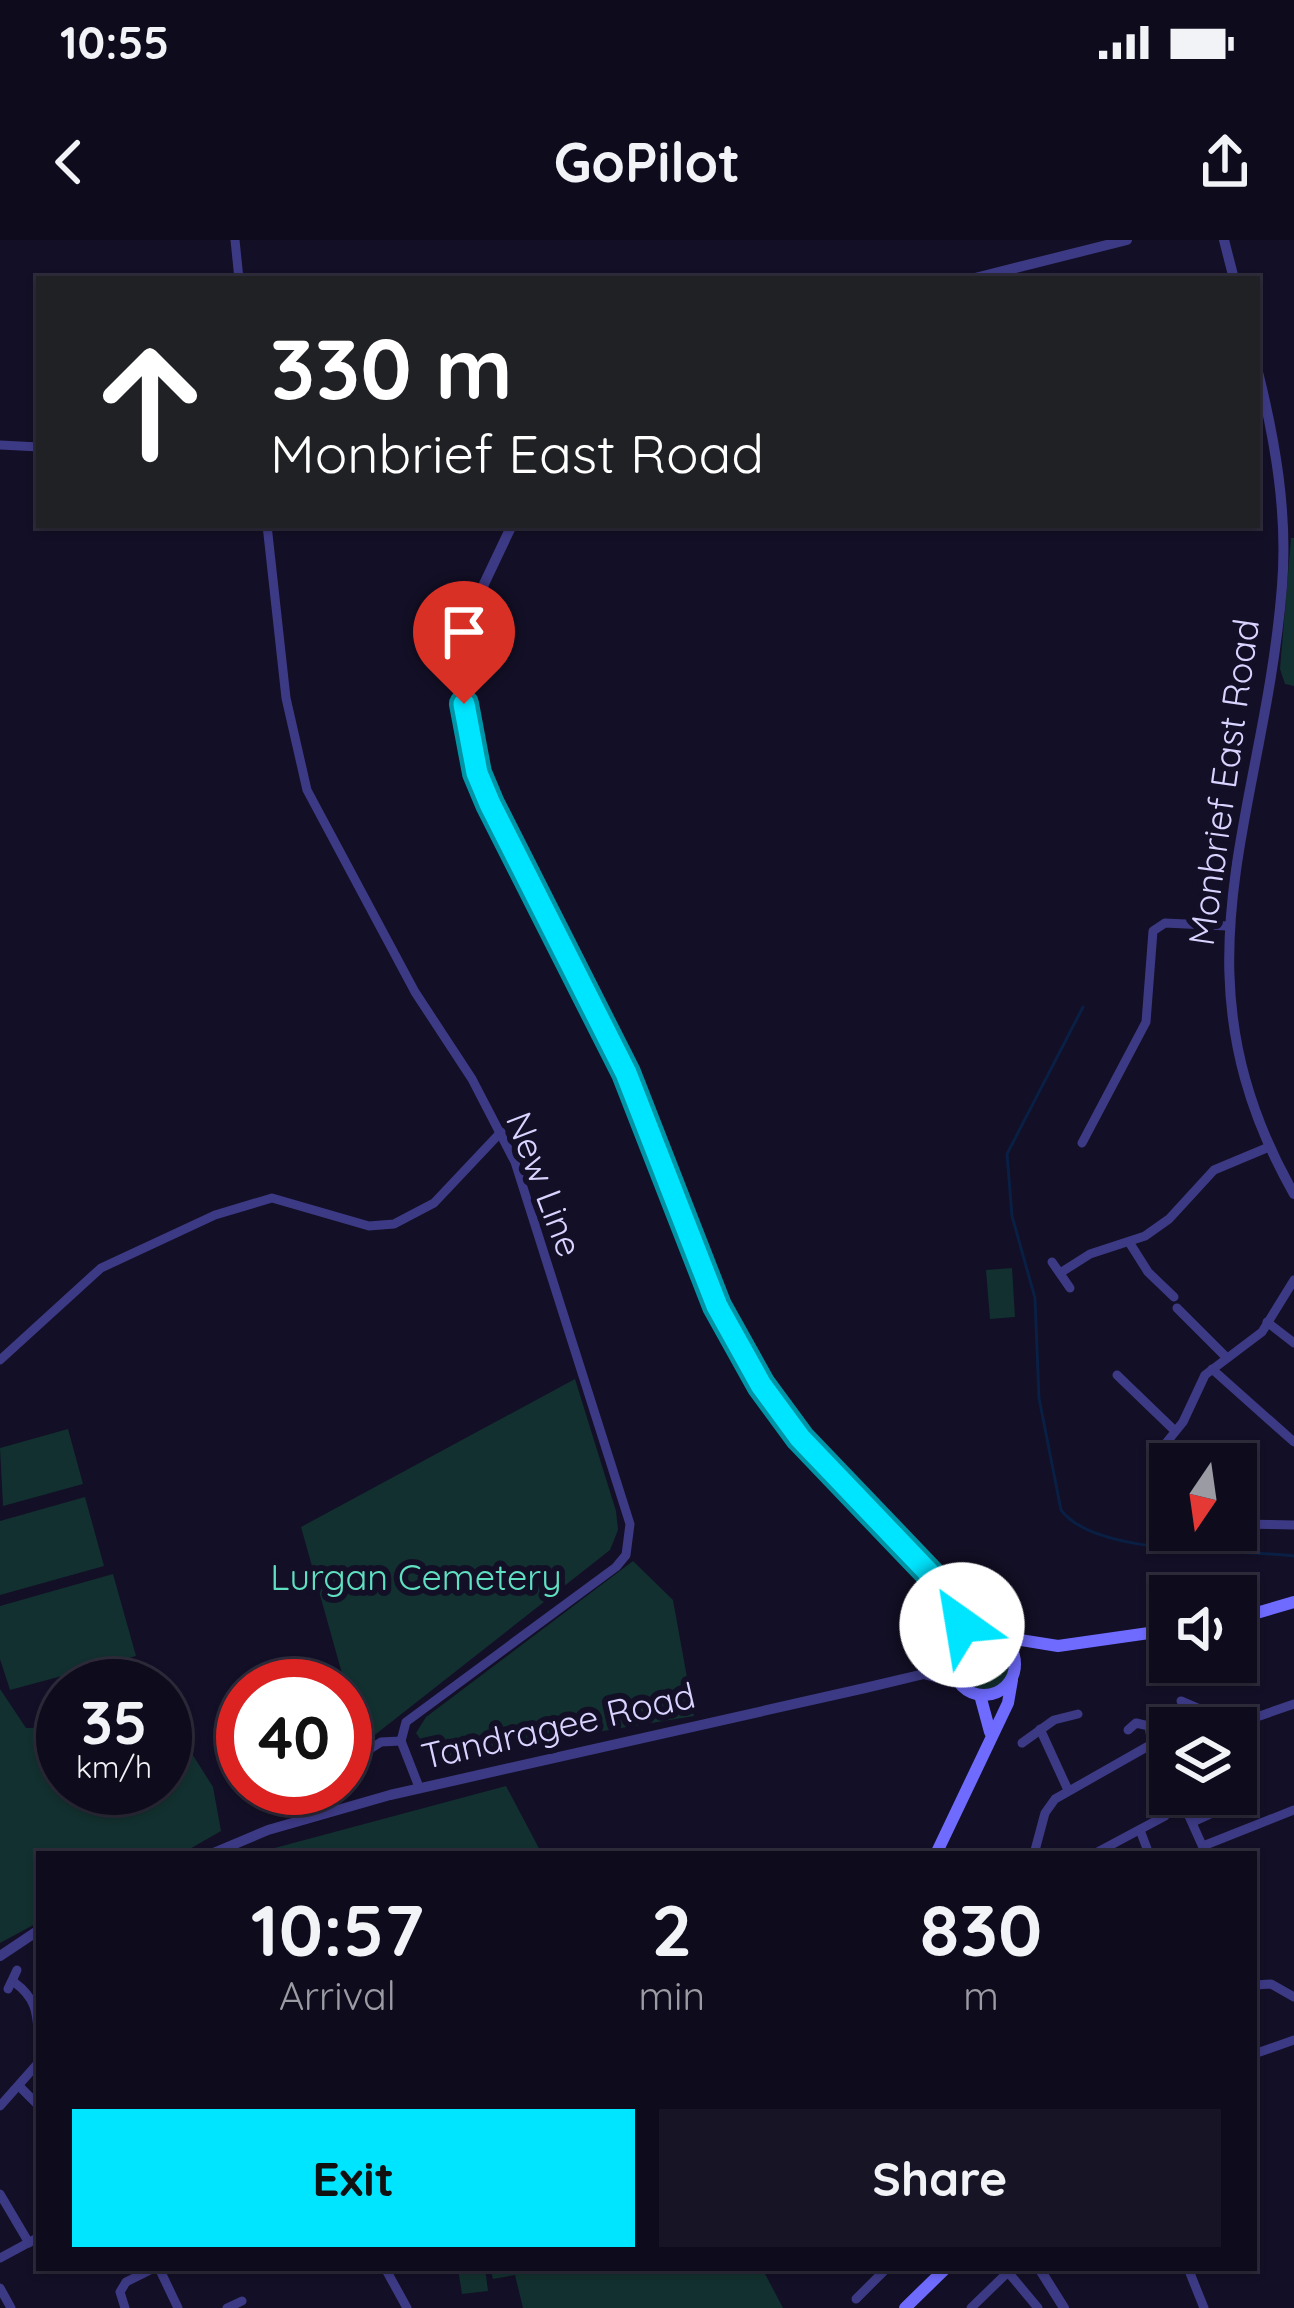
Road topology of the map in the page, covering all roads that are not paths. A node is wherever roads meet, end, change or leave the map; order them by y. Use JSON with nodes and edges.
{"nodes":[{"id":1,"x":235,"y":240,"type":"edge"},
{"id":2,"x":1125,"y":240,"type":"edge"},
{"id":3,"x":1224,"y":240,"type":"edge"},
{"id":4,"x":239,"y":276,"type":"edge"},
{"id":5,"x":983,"y":276,"type":"edge"},
{"id":6,"x":1233,"y":276,"type":"edge"},
{"id":7,"x":1260,"y":383,"type":"edge"},
{"id":8,"x":0,"y":446,"type":"edge"},
{"id":9,"x":36,"y":447,"type":"edge"},
{"id":10,"x":267,"y":528,"type":"edge"},
{"id":11,"x":511,"y":528,"type":"edge"},
{"id":12,"x":1228,"y":926,"type":"junction"},
{"id":13,"x":501,"y":1132,"type":"junction"},
{"id":14,"x":1082,"y":1143,"type":"dead end"},
{"id":15,"x":1269,"y":1148,"type":"junction"},
{"id":16,"x":1294,"y":1194,"type":"edge"},
{"id":17,"x":1129,"y":1242,"type":"junction"},
{"id":18,"x":1052,"y":1262,"type":"dead end"},
{"id":19,"x":1060,"y":1274,"type":"junction"},
{"id":20,"x":1294,"y":1280,"type":"edge"},
{"id":21,"x":1070,"y":1288,"type":"dead end"},
{"id":22,"x":1268,"y":1322,"type":"junction"},
{"id":23,"x":1294,"y":1343,"type":"edge"},
{"id":24,"x":1226,"y":1357,"type":"junction"},
{"id":25,"x":0,"y":1360,"type":"edge"},
{"id":26,"x":1212,"y":1369,"type":"junction"},
{"id":27,"x":1114,"y":1394,"type":"dead end"},
{"id":28,"x":1174,"y":1430,"type":"junction"},
{"id":29,"x":1294,"y":1442,"type":"edge"},
{"id":30,"x":1167,"y":1443,"type":"edge"},
{"id":31,"x":1257,"y":1524,"type":"edge"},
{"id":32,"x":1294,"y":1525,"type":"edge"},
{"id":33,"x":952,"y":1597,"type":"junction"},
{"id":34,"x":1294,"y":1602,"type":"edge"},
{"id":35,"x":1257,"y":1613,"type":"edge"},
{"id":36,"x":1149,"y":1633,"type":"edge"},
{"id":37,"x":998,"y":1636,"type":"junction"},
{"id":38,"x":1058,"y":1646,"type":"junction"},
{"id":39,"x":955,"y":1653,"type":"junction"},
{"id":40,"x":1014,"y":1672,"type":"junction"},
{"id":41,"x":924,"y":1674,"type":"junction"},
{"id":42,"x":959,"y":1683,"type":"junction"},
{"id":43,"x":980,"y":1695,"type":"junction"},
{"id":44,"x":1181,"y":1701,"type":"dead end"},
{"id":45,"x":1294,"y":1704,"type":"edge"},
{"id":46,"x":1195,"y":1707,"type":"edge"},
{"id":47,"x":1078,"y":1714,"type":"dead end"},
{"id":48,"x":1257,"y":1717,"type":"edge"},
{"id":49,"x":1040,"y":1729,"type":"junction"},
{"id":50,"x":1128,"y":1730,"type":"dead end"},
{"id":51,"x":990,"y":1733,"type":"junction"},
{"id":52,"x":401,"y":1741,"type":"junction"},
{"id":53,"x":1022,"y":1743,"type":"dead end"},
{"id":54,"x":372,"y":1748,"type":"edge"},
{"id":55,"x":419,"y":1787,"type":"junction"},
{"id":56,"x":1068,"y":1790,"type":"junction"},
{"id":57,"x":1294,"y":1810,"type":"edge"},
{"id":58,"x":1163,"y":1815,"type":"edge"},
{"id":59,"x":1184,"y":1815,"type":"edge"},
{"id":60,"x":1208,"y":1815,"type":"edge"},
{"id":61,"x":1193,"y":1822,"type":"junction"},
{"id":62,"x":1140,"y":1830,"type":"junction"},
{"id":63,"x":1205,"y":1850,"type":"edge"},
{"id":64,"x":218,"y":1851,"type":"edge"},
{"id":65,"x":937,"y":1851,"type":"edge"},
{"id":66,"x":1035,"y":1851,"type":"edge"},
{"id":67,"x":1100,"y":1851,"type":"edge"},
{"id":68,"x":1148,"y":1851,"type":"edge"},
{"id":69,"x":36,"y":1932,"type":"edge"},
{"id":70,"x":0,"y":1956,"type":"edge"},
{"id":71,"x":13,"y":1980,"type":"dead end"},
{"id":72,"x":1257,"y":1985,"type":"edge"},
{"id":73,"x":1294,"y":1997,"type":"edge"},
{"id":74,"x":36,"y":2008,"type":"edge"},
{"id":75,"x":1294,"y":2040,"type":"edge"},
{"id":76,"x":1257,"y":2053,"type":"edge"},
{"id":77,"x":36,"y":2066,"type":"edge"},
{"id":78,"x":19,"y":2086,"type":"junction"},
{"id":79,"x":36,"y":2103,"type":"edge"},
{"id":80,"x":0,"y":2106,"type":"edge"},
{"id":81,"x":0,"y":2194,"type":"edge"},
{"id":82,"x":34,"y":2240,"type":"edge"},
{"id":83,"x":0,"y":2258,"type":"edge"},
{"id":84,"x":150,"y":2271,"type":"edge"},
{"id":85,"x":159,"y":2271,"type":"edge"},
{"id":86,"x":387,"y":2271,"type":"edge"},
{"id":87,"x":884,"y":2271,"type":"edge"},
{"id":88,"x":941,"y":2271,"type":"edge"},
{"id":89,"x":1041,"y":2271,"type":"edge"},
{"id":90,"x":1189,"y":2271,"type":"edge"},
{"id":91,"x":0,"y":2288,"type":"edge"},
{"id":92,"x":866,"y":2290,"type":"junction"},
{"id":93,"x":856,"y":2299,"type":"dead end"},
{"id":94,"x":242,"y":2301,"type":"dead end"},
{"id":95,"x":877,"y":2302,"type":"dead end"},
{"id":96,"x":11,"y":2308,"type":"edge"},
{"id":97,"x":124,"y":2308,"type":"edge"},
{"id":98,"x":178,"y":2308,"type":"edge"},
{"id":99,"x":227,"y":2308,"type":"edge"},
{"id":100,"x":407,"y":2308,"type":"edge"},
{"id":101,"x":905,"y":2308,"type":"edge"},
{"id":102,"x":970,"y":2308,"type":"edge"},
{"id":103,"x":1039,"y":2308,"type":"edge"},
{"id":104,"x":1064,"y":2308,"type":"edge"},
{"id":105,"x":1204,"y":2308,"type":"edge"}],
"edges":[{"from":1,"to":4,"type":"street"},
{"from":2,"to":5,"type":"street"},
{"from":3,"to":6,"type":"street"},
{"from":7,"to":12,"type":"street","name":"Monbrief East Road"},
{"from":8,"to":9,"type":"street"},
{"from":10,"to":13,"type":"street","name":"New Line"},
{"from":11,"to":33,"type":"street"},
{"from":12,"to":14,"type":"street"},
{"from":12,"to":15,"type":"street","name":"Monbrief East Road"},
{"from":13,"to":25,"type":"street"},
{"from":13,"to":52,"type":"street","name":"New Line"},
{"from":15,"to":16,"type":"street","name":"Monbrief East Road"},
{"from":15,"to":17,"type":"street"},
{"from":17,"to":19,"type":"street"},
{"from":17,"to":24,"type":"street"},
{"from":18,"to":19,"type":"street"},
{"from":19,"to":21,"type":"street"},
{"from":20,"to":22,"type":"street"},
{"from":22,"to":23,"type":"street"},
{"from":22,"to":24,"type":"street"},
{"from":24,"to":26,"type":"street"},
{"from":26,"to":28,"type":"street"},
{"from":26,"to":29,"type":"street"},
{"from":27,"to":28,"type":"street"},
{"from":28,"to":30,"type":"street"},
{"from":31,"to":32,"type":"street"},
{"from":33,"to":37,"type":"street"},
{"from":33,"to":39,"type":"street"},
{"from":34,"to":35,"type":"main road"},
{"from":36,"to":38,"type":"main road"},
{"from":37,"to":38,"type":"main road"},
{"from":37,"to":39,"type":"main road"},
{"from":37,"to":40,"type":"main road"},
{"from":38,"to":40,"type":"main road"},
{"from":39,"to":41,"type":"street","name":"Tandragee Road"},
{"from":39,"to":42,"type":"main road"},
{"from":40,"to":43,"type":"main road"},
{"from":40,"to":51,"type":"main road"},
{"from":41,"to":42,"type":"street","name":"Tandragee Road"},
{"from":41,"to":55,"type":"street","name":"Tandragee Road"},
{"from":42,"to":43,"type":"main road"},
{"from":43,"to":51,"type":"main road"},
{"from":44,"to":46,"type":"street"},
{"from":45,"to":48,"type":"street"},
{"from":47,"to":49,"type":"street"},
{"from":49,"to":53,"type":"street"},
{"from":49,"to":56,"type":"street"},
{"from":50,"to":56,"type":"street"},
{"from":51,"to":65,"type":"main road"},
{"from":52,"to":54,"type":"street"},
{"from":52,"to":55,"type":"street"},
{"from":55,"to":64,"type":"street","name":"Tandragee Road"},
{"from":56,"to":66,"type":"street"},
{"from":57,"to":63,"type":"street"},
{"from":58,"to":62,"type":"street"},
{"from":59,"to":61,"type":"street"},
{"from":60,"to":61,"type":"street"},
{"from":61,"to":63,"type":"street"},
{"from":62,"to":67,"type":"street"},
{"from":62,"to":68,"type":"street"},
{"from":69,"to":70,"type":"street"},
{"from":71,"to":74,"type":"street"},
{"from":72,"to":73,"type":"street"},
{"from":75,"to":76,"type":"street"},
{"from":77,"to":78,"type":"street"},
{"from":78,"to":79,"type":"street"},
{"from":78,"to":80,"type":"street"},
{"from":81,"to":82,"type":"street"},
{"from":82,"to":83,"type":"street"},
{"from":84,"to":97,"type":"street"},
{"from":85,"to":98,"type":"street"},
{"from":86,"to":100,"type":"street"},
{"from":87,"to":92,"type":"street"},
{"from":88,"to":101,"type":"main road"},
{"from":89,"to":104,"type":"street"},
{"from":90,"to":105,"type":"street"},
{"from":91,"to":96,"type":"street"},
{"from":92,"to":93,"type":"street"},
{"from":92,"to":95,"type":"street"},
{"from":94,"to":99,"type":"street"},
{"from":102,"to":103,"type":"street"}]}
